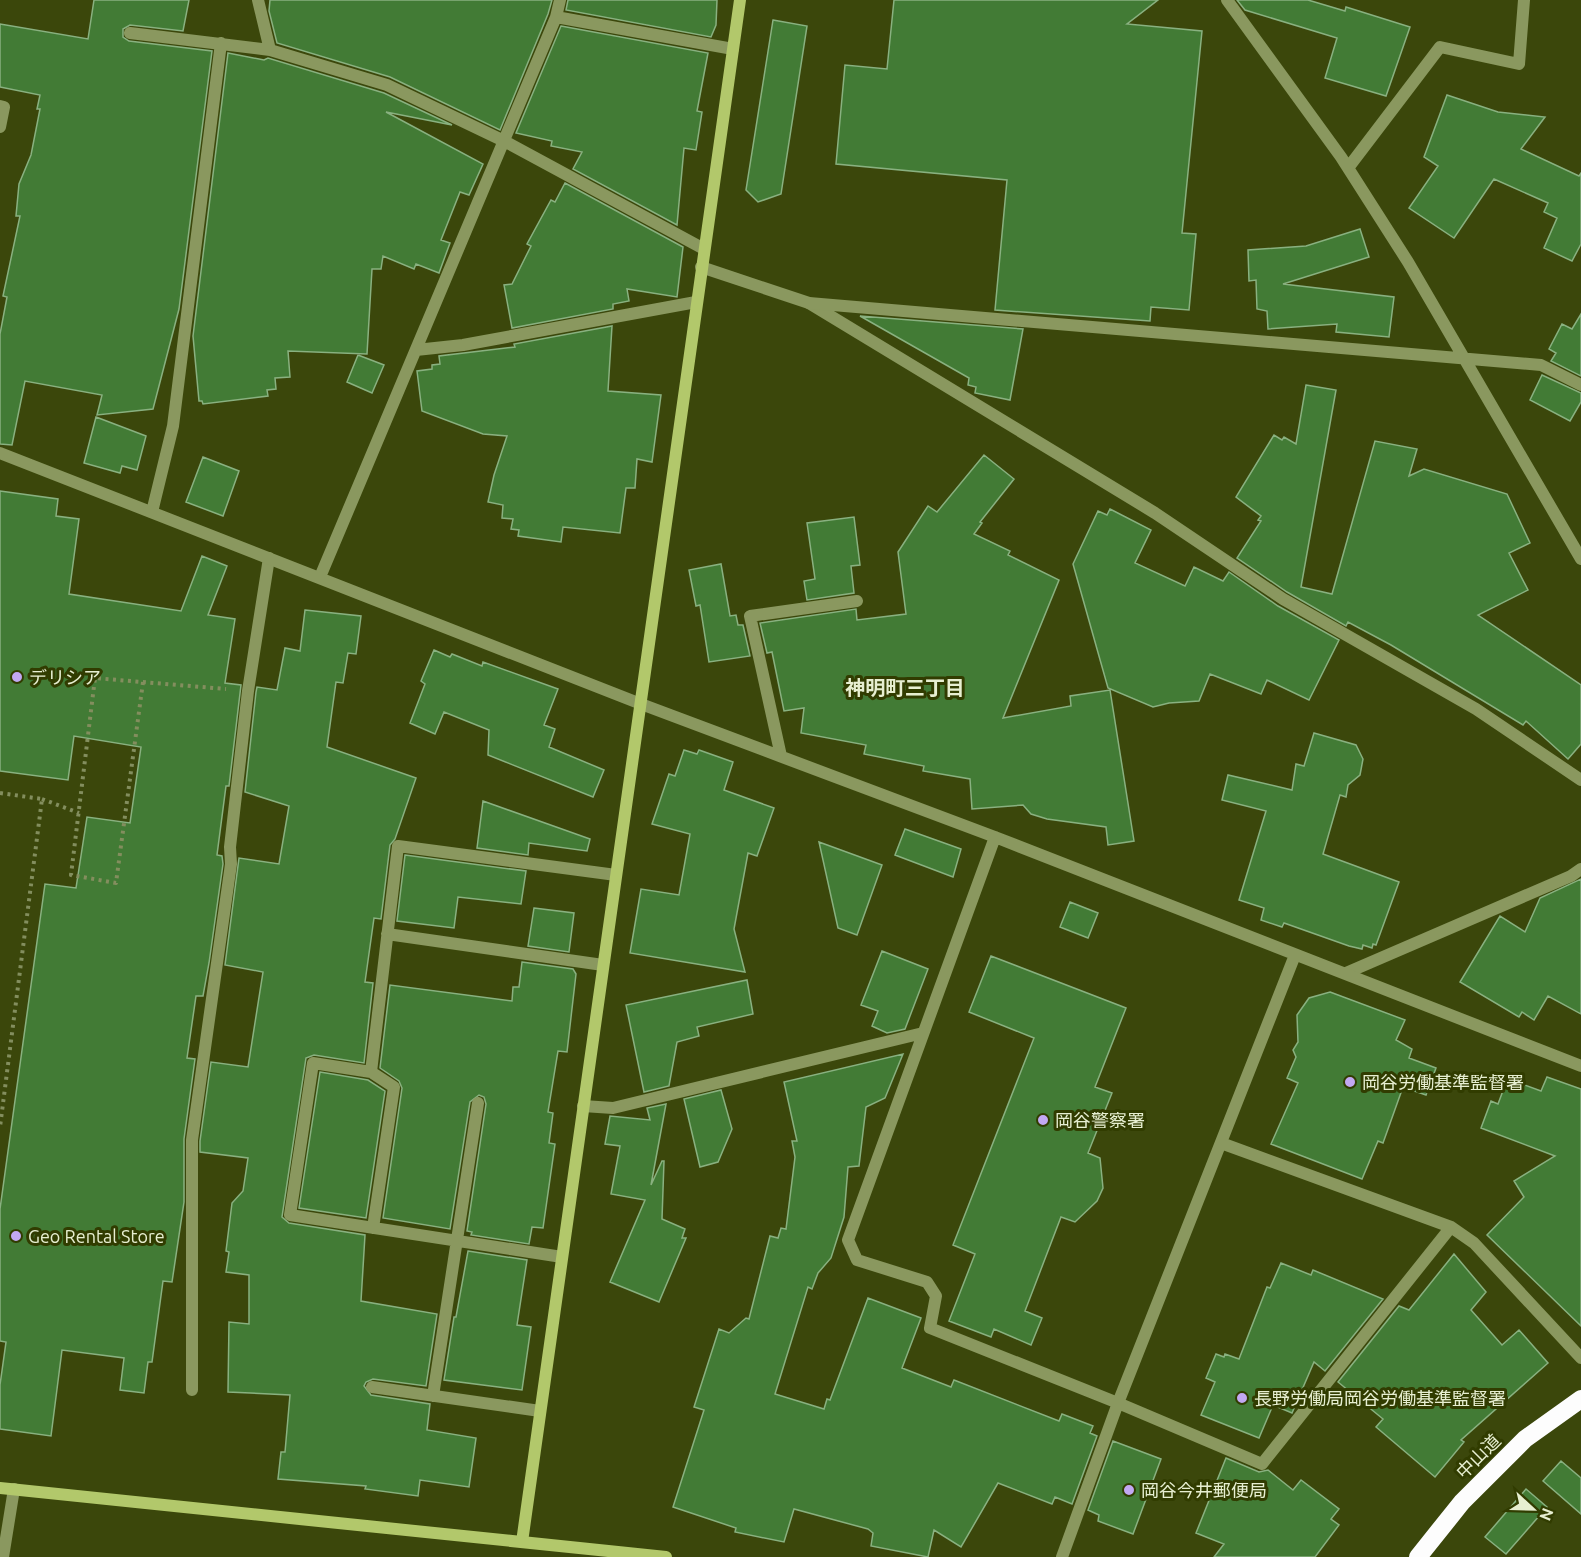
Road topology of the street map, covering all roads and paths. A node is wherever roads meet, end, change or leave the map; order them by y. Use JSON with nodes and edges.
{"nodes":[{"id":1,"x":258,"y":0,"type":"edge"},
{"id":2,"x":560,"y":0,"type":"edge"},
{"id":3,"x":740,"y":0,"type":"edge"},
{"id":4,"x":1227,"y":0,"type":"edge"},
{"id":5,"x":1524,"y":0,"type":"edge"},
{"id":6,"x":556,"y":16,"type":"junction"},
{"id":7,"x":130,"y":33,"type":"dead end"},
{"id":8,"x":221,"y":43,"type":"junction"},
{"id":9,"x":733,"y":49,"type":"junction"},
{"id":10,"x":270,"y":50,"type":"junction"},
{"id":11,"x":0,"y":106,"type":"edge"},
{"id":12,"x":0,"y":127,"type":"edge"},
{"id":13,"x":504,"y":141,"type":"junction"},
{"id":14,"x":1348,"y":168,"type":"junction"},
{"id":15,"x":704,"y":249,"type":"junction"},
{"id":16,"x":701,"y":267,"type":"junction"},
{"id":17,"x":696,"y":302,"type":"junction"},
{"id":18,"x":809,"y":303,"type":"junction"},
{"id":19,"x":416,"y":350,"type":"junction"},
{"id":20,"x":1463,"y":358,"type":"junction"},
{"id":21,"x":1581,"y":385,"type":"edge"},
{"id":22,"x":0,"y":453,"type":"edge"},
{"id":23,"x":152,"y":512,"type":"junction"},
{"id":24,"x":269,"y":558,"type":"junction"},
{"id":25,"x":1581,"y":560,"type":"edge"},
{"id":26,"x":320,"y":578,"type":"junction"},
{"id":27,"x":857,"y":601,"type":"dead end"},
{"id":28,"x":143,"y":682,"type":"junction"},
{"id":29,"x":249,"y":691,"type":"junction"},
{"id":30,"x":640,"y":704,"type":"junction"},
{"id":31,"x":781,"y":756,"type":"junction"},
{"id":32,"x":1581,"y":780,"type":"edge"},
{"id":33,"x":0,"y":793,"type":"edge"},
{"id":34,"x":42,"y":799,"type":"junction"},
{"id":35,"x":79,"y":813,"type":"junction"},
{"id":36,"x":995,"y":837,"type":"junction"},
{"id":37,"x":1581,"y":869,"type":"edge"},
{"id":38,"x":616,"y":875,"type":"junction"},
{"id":39,"x":387,"y":934,"type":"junction"},
{"id":40,"x":1295,"y":955,"type":"junction"},
{"id":41,"x":603,"y":965,"type":"junction"},
{"id":42,"x":1346,"y":973,"type":"junction"},
{"id":43,"x":923,"y":1033,"type":"junction"},
{"id":44,"x":1581,"y":1066,"type":"edge"},
{"id":45,"x":371,"y":1072,"type":"junction"},
{"id":46,"x":478,"y":1103,"type":"dead end"},
{"id":47,"x":583,"y":1106,"type":"junction"},
{"id":48,"x":0,"y":1127,"type":"edge"},
{"id":49,"x":1221,"y":1143,"type":"junction"},
{"id":50,"x":1451,"y":1227,"type":"junction"},
{"id":51,"x":373,"y":1228,"type":"junction"},
{"id":52,"x":456,"y":1241,"type":"junction"},
{"id":53,"x":562,"y":1257,"type":"junction"},
{"id":54,"x":1581,"y":1358,"type":"edge"},
{"id":55,"x":372,"y":1387,"type":"dead end"},
{"id":56,"x":192,"y":1390,"type":"dead end"},
{"id":57,"x":433,"y":1396,"type":"junction"},
{"id":58,"x":1581,"y":1399,"type":"edge"},
{"id":59,"x":1118,"y":1402,"type":"junction"},
{"id":60,"x":540,"y":1411,"type":"junction"},
{"id":61,"x":0,"y":1488,"type":"edge"},
{"id":62,"x":14,"y":1489,"type":"junction"},
{"id":63,"x":522,"y":1542,"type":"junction"},
{"id":64,"x":3,"y":1557,"type":"edge"},
{"id":65,"x":666,"y":1557,"type":"edge"},
{"id":66,"x":1062,"y":1557,"type":"edge"},
{"id":67,"x":1418,"y":1557,"type":"edge"}],
"edges":[{"from":1,"to":10,"type":"street"},
{"from":2,"to":6,"type":"street"},
{"from":3,"to":9,"type":"street"},
{"from":4,"to":14,"type":"street"},
{"from":5,"to":14,"type":"street"},
{"from":6,"to":9,"type":"street"},
{"from":6,"to":13,"type":"street"},
{"from":7,"to":8,"type":"street"},
{"from":8,"to":10,"type":"street"},
{"from":8,"to":23,"type":"street"},
{"from":9,"to":15,"type":"street"},
{"from":10,"to":13,"type":"street"},
{"from":11,"to":12,"type":"street"},
{"from":13,"to":15,"type":"street"},
{"from":13,"to":19,"type":"street"},
{"from":14,"to":20,"type":"street"},
{"from":15,"to":16,"type":"street"},
{"from":16,"to":17,"type":"street"},
{"from":16,"to":18,"type":"street"},
{"from":17,"to":19,"type":"street"},
{"from":17,"to":30,"type":"street"},
{"from":18,"to":20,"type":"street"},
{"from":18,"to":32,"type":"street"},
{"from":19,"to":26,"type":"street"},
{"from":20,"to":21,"type":"street"},
{"from":20,"to":25,"type":"street"},
{"from":22,"to":23,"type":"street"},
{"from":23,"to":24,"type":"street"},
{"from":24,"to":26,"type":"street"},
{"from":24,"to":29,"type":"street"},
{"from":26,"to":30,"type":"street"},
{"from":27,"to":31,"type":"street"},
{"from":28,"to":29,"type":"path"},
{"from":28,"to":35,"type":"path"},
{"from":28,"to":35,"type":"path"},
{"from":29,"to":56,"type":"street"},
{"from":30,"to":31,"type":"street"},
{"from":30,"to":38,"type":"street"},
{"from":31,"to":36,"type":"street"},
{"from":33,"to":34,"type":"path"},
{"from":34,"to":35,"type":"path"},
{"from":34,"to":48,"type":"path"},
{"from":36,"to":40,"type":"street"},
{"from":36,"to":43,"type":"street"},
{"from":37,"to":42,"type":"street"},
{"from":38,"to":39,"type":"street"},
{"from":38,"to":41,"type":"street"},
{"from":39,"to":41,"type":"street"},
{"from":39,"to":45,"type":"street"},
{"from":40,"to":42,"type":"street"},
{"from":40,"to":49,"type":"street"},
{"from":41,"to":47,"type":"street"},
{"from":42,"to":44,"type":"street"},
{"from":43,"to":47,"type":"street"},
{"from":43,"to":59,"type":"street"},
{"from":45,"to":51,"type":"street"},
{"from":45,"to":51,"type":"street"},
{"from":46,"to":52,"type":"street"},
{"from":47,"to":53,"type":"street"},
{"from":49,"to":50,"type":"street"},
{"from":49,"to":59,"type":"street"},
{"from":50,"to":54,"type":"street"},
{"from":50,"to":59,"type":"street"},
{"from":51,"to":52,"type":"street"},
{"from":52,"to":53,"type":"street"},
{"from":52,"to":57,"type":"street"},
{"from":53,"to":60,"type":"street"},
{"from":55,"to":57,"type":"street"},
{"from":57,"to":60,"type":"street"},
{"from":58,"to":67,"type":"highway","name":"中山道"},
{"from":59,"to":66,"type":"street"},
{"from":60,"to":63,"type":"street"},
{"from":61,"to":62,"type":"street"},
{"from":62,"to":63,"type":"street"},
{"from":62,"to":64,"type":"street"},
{"from":63,"to":65,"type":"street"}]}
